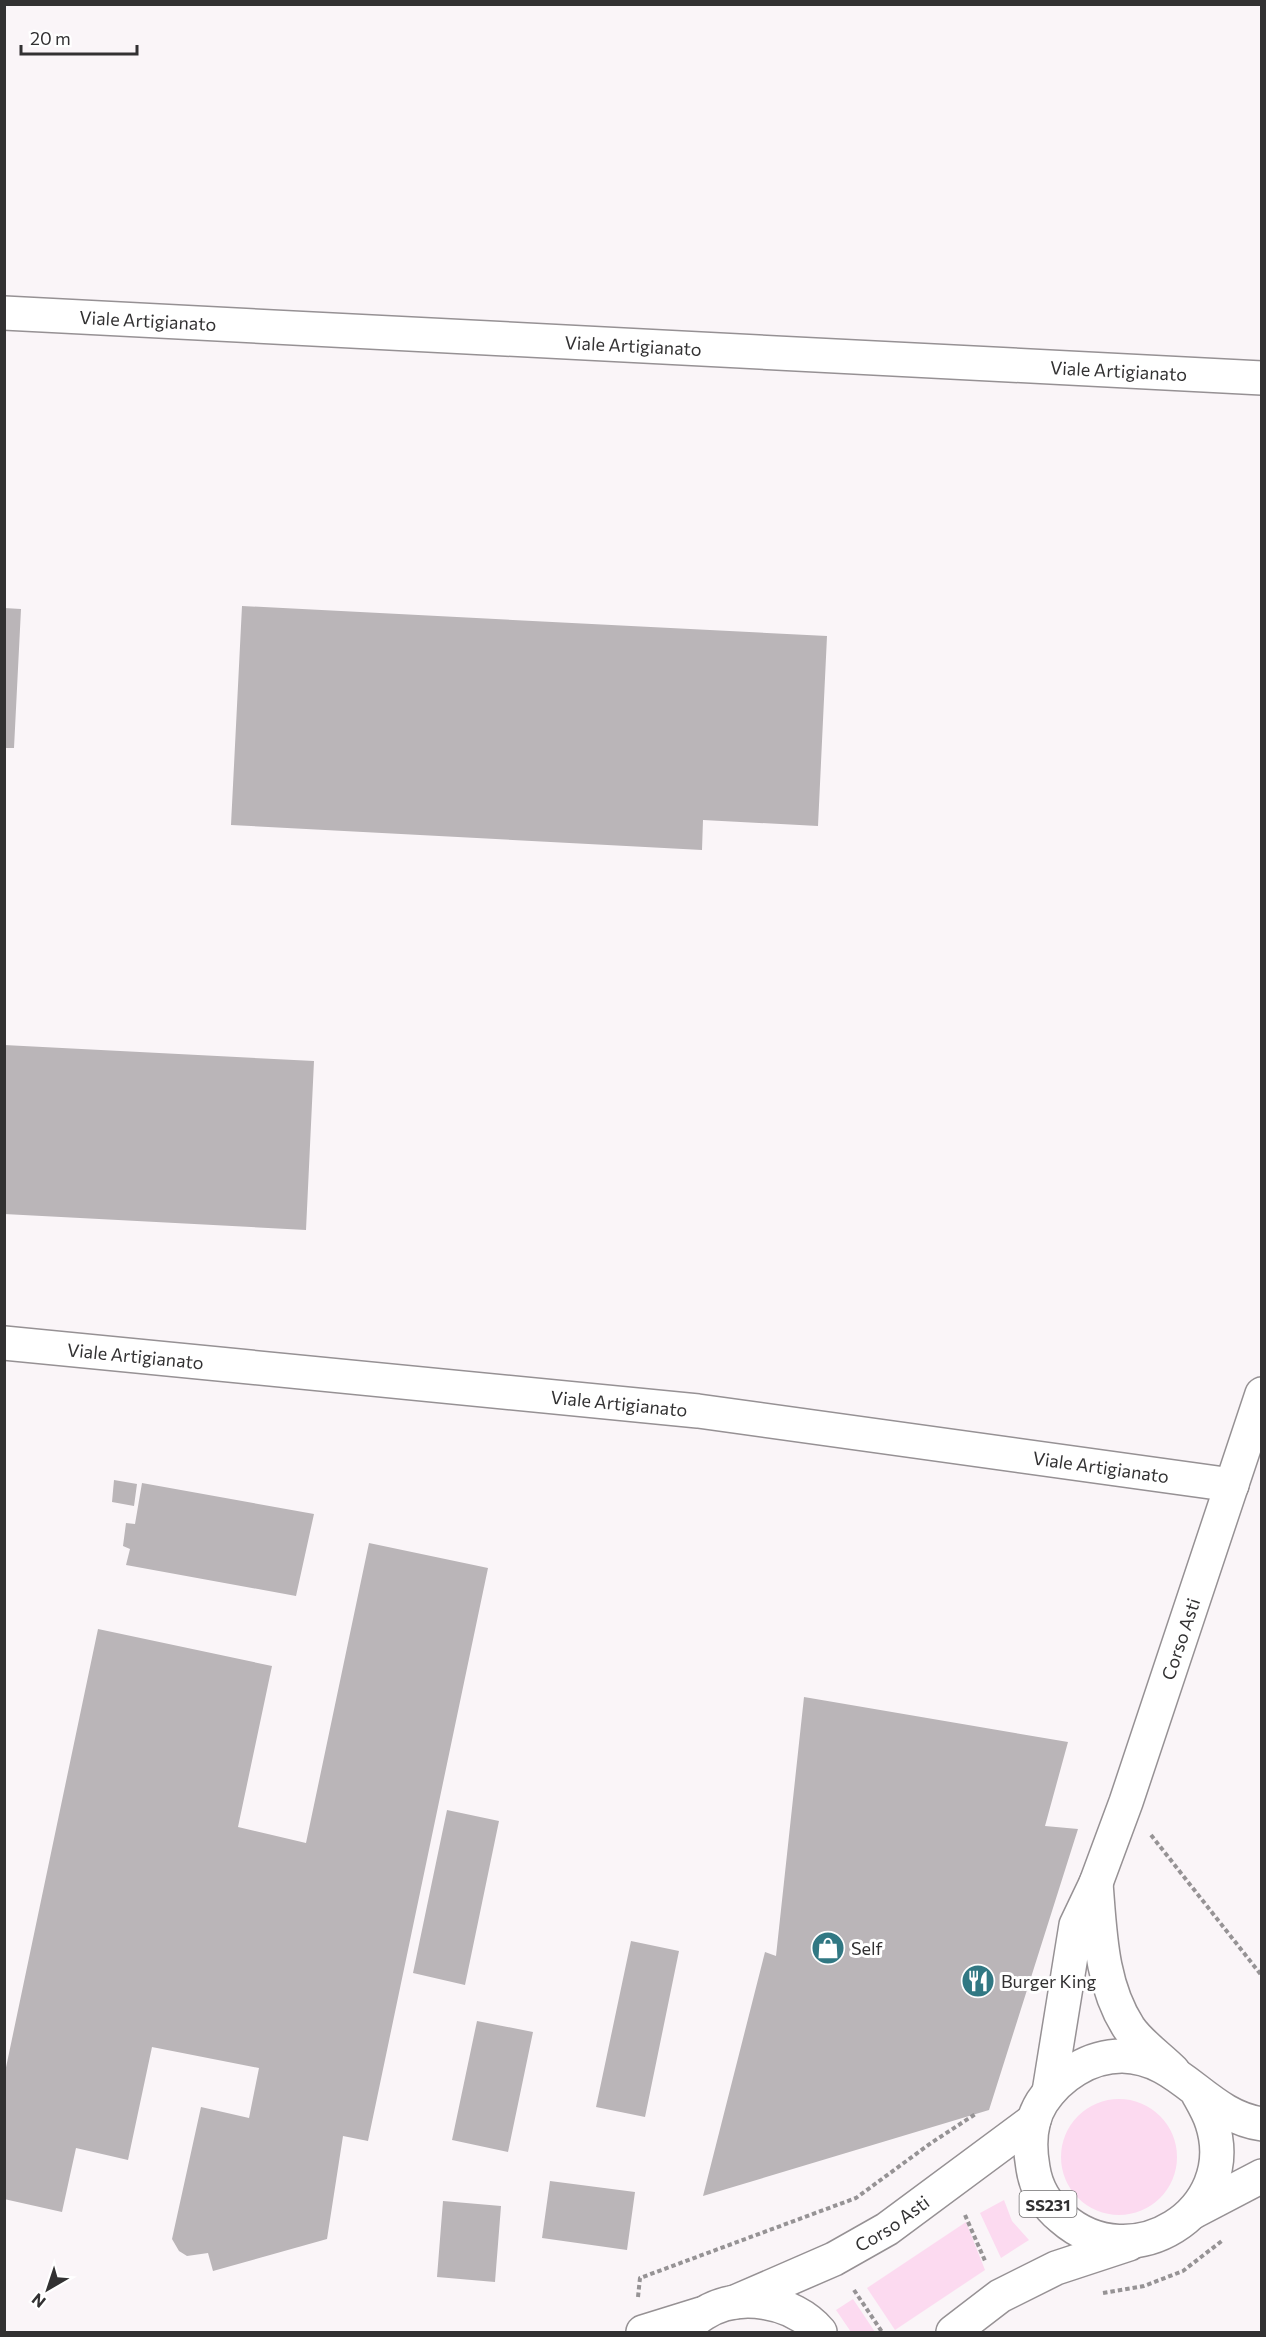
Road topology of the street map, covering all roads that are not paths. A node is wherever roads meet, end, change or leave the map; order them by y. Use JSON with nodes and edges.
{"nodes":[{"id":1,"x":4,"y":313,"type":"edge"},
{"id":2,"x":1262,"y":378,"type":"edge"},
{"id":3,"x":4,"y":1343,"type":"edge"},
{"id":4,"x":1262,"y":1394,"type":"edge"},
{"id":5,"x":1232,"y":1485,"type":"junction"},
{"id":6,"x":1096,"y":1882,"type":"junction"},
{"id":7,"x":1173,"y":2070,"type":"junction"},
{"id":8,"x":1049,"y":2092,"type":"junction"},
{"id":9,"x":1198,"y":2094,"type":"junction"},
{"id":10,"x":1034,"y":2120,"type":"junction"},
{"id":11,"x":1262,"y":2124,"type":"edge"},
{"id":12,"x":1262,"y":2176,"type":"edge"},
{"id":13,"x":1192,"y":2213,"type":"junction"},
{"id":14,"x":1133,"y":2242,"type":"junction"},
{"id":15,"x":735,"y":2302,"type":"junction"},
{"id":16,"x":692,"y":2323,"type":"edge"},
{"id":17,"x":643,"y":2332,"type":"edge"},
{"id":18,"x":820,"y":2332,"type":"edge"},
{"id":19,"x":953,"y":2332,"type":"edge"}],
"edges":[{"from":1,"to":2,"type":"street","name":"Viale Artigianato"},
{"from":3,"to":5,"type":"street","name":"Viale Artigianato"},
{"from":4,"to":5,"type":"street","name":"Corso Asti"},
{"from":5,"to":6,"type":"street","name":"Corso Asti"},
{"from":6,"to":7,"type":"street","name":"Corso Asti"},
{"from":6,"to":8,"type":"street","name":"Corso Asti"},
{"from":7,"to":8,"type":"street","number":"SS231"},
{"from":7,"to":9,"type":"street","number":"SS231"},
{"from":8,"to":10,"type":"street","number":"SS231"},
{"from":9,"to":11,"type":"street","number":"SS231"},
{"from":9,"to":13,"type":"street","number":"SS231"},
{"from":10,"to":14,"type":"street","number":"SS231"},
{"from":10,"to":15,"type":"street","name":"Corso Asti","number":"SS231"},
{"from":12,"to":13,"type":"street","number":"SS231"},
{"from":13,"to":14,"type":"street","number":"SS231"},
{"from":14,"to":19,"type":"street","number":"SS231"},
{"from":15,"to":16,"type":"street","number":"SS231"},
{"from":15,"to":18,"type":"street","number":"SS231"},
{"from":16,"to":17,"type":"street","number":"SS231"}]}
